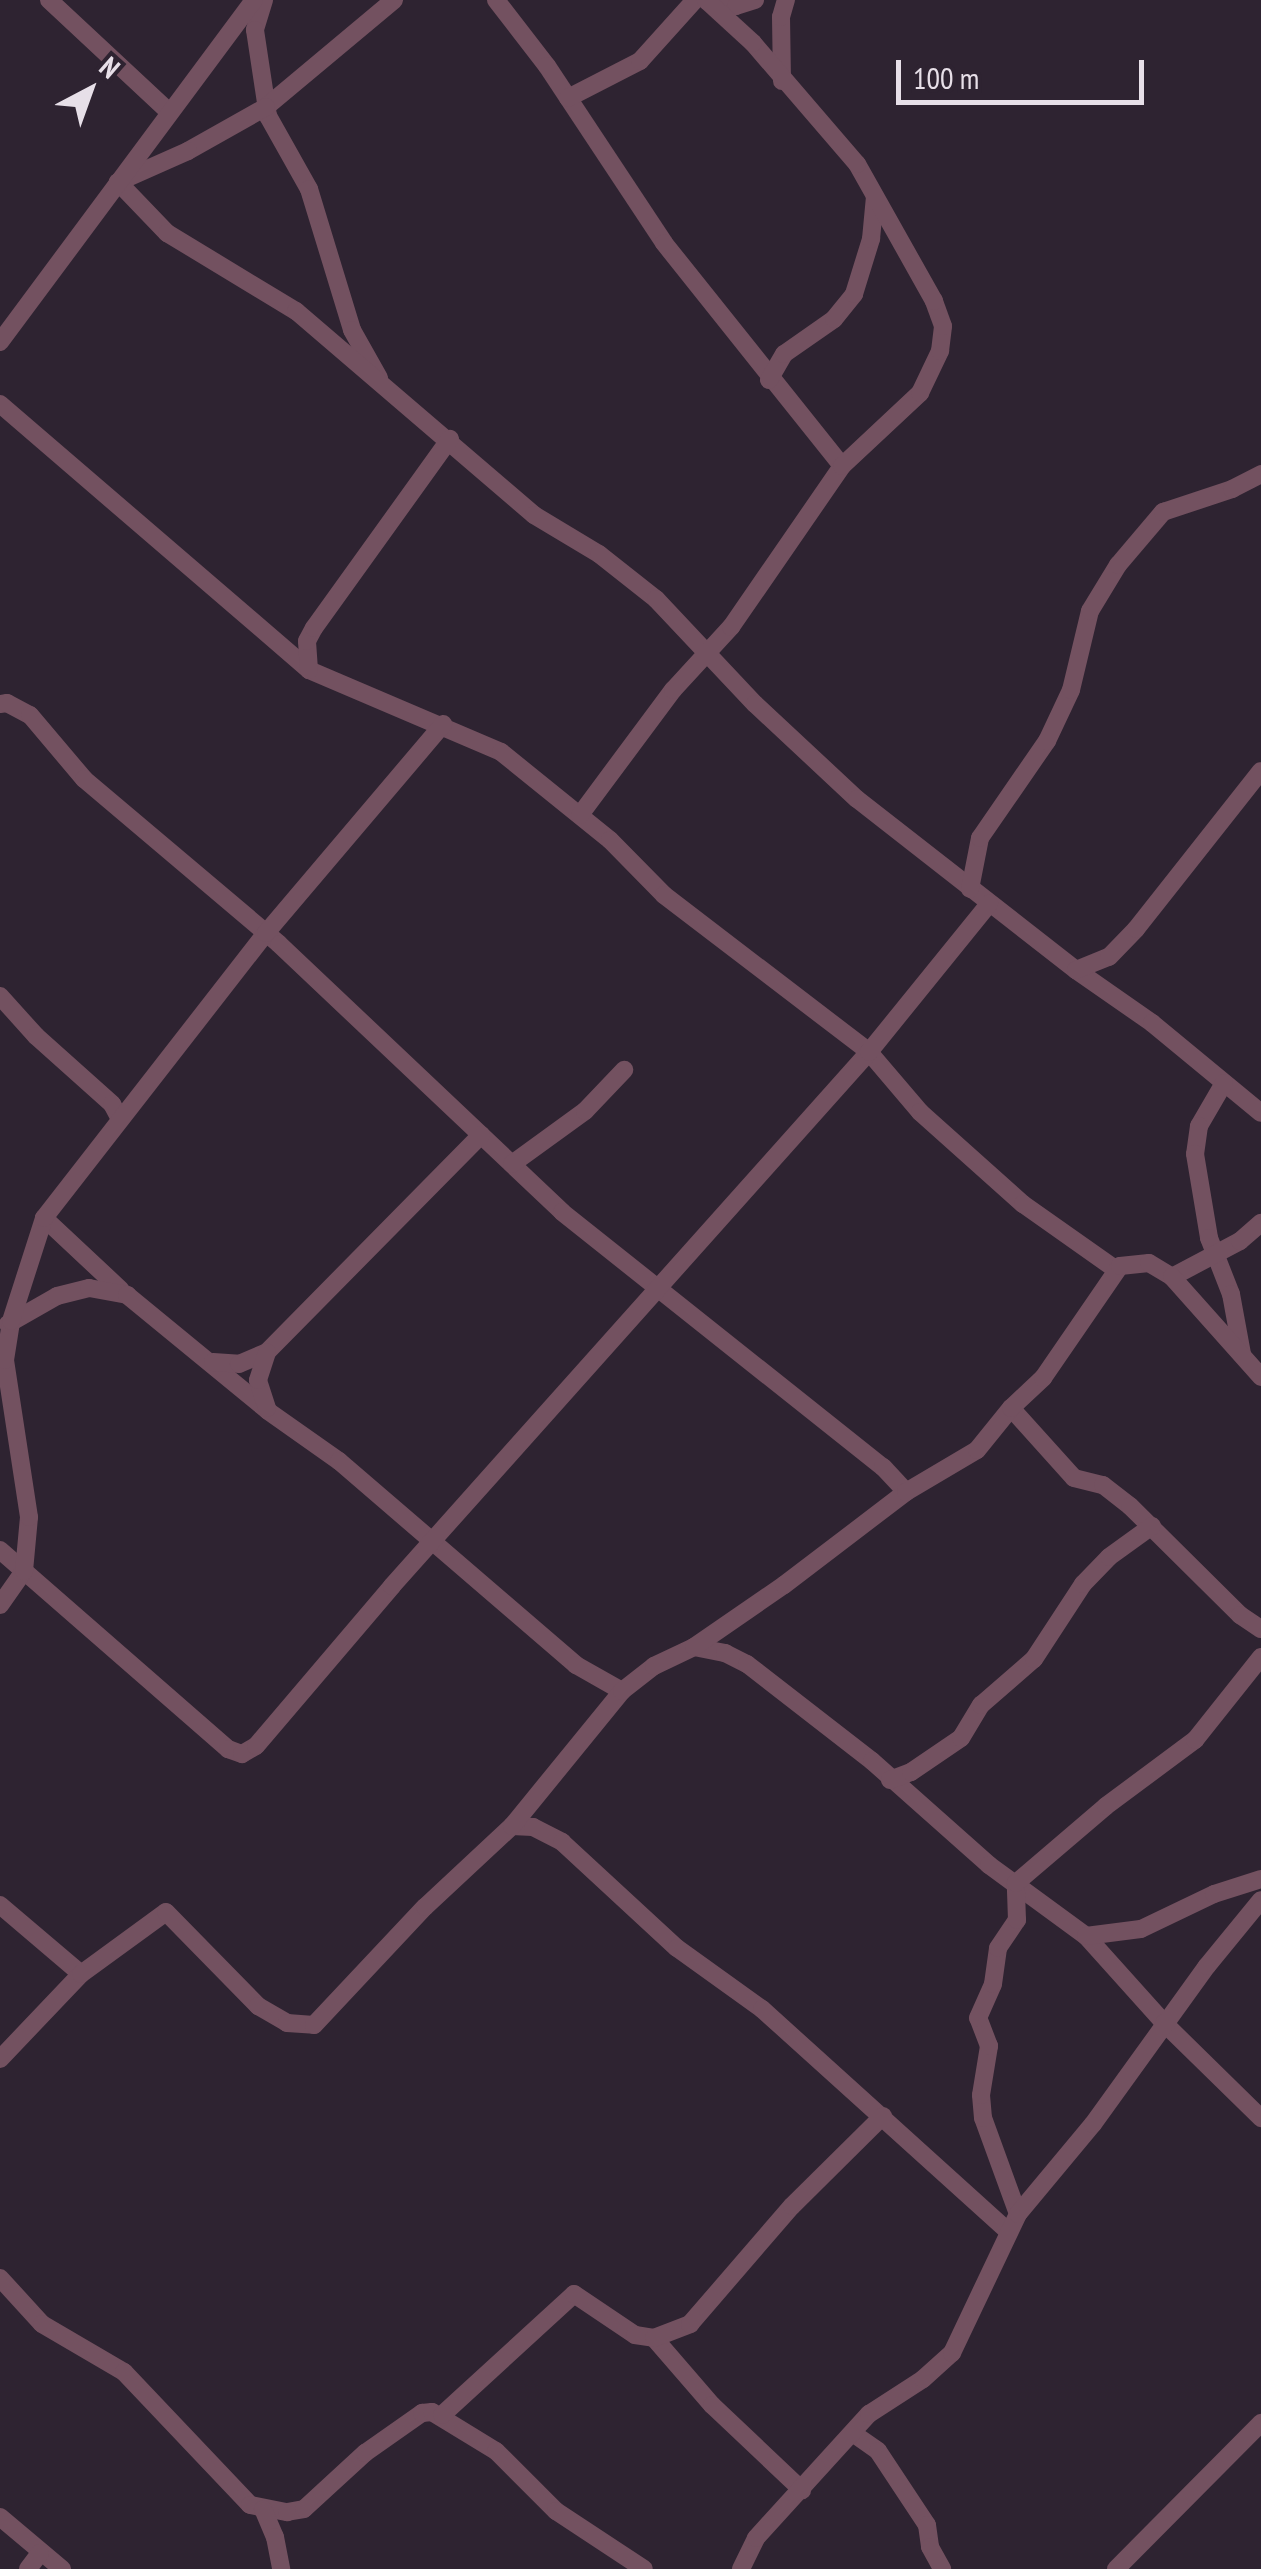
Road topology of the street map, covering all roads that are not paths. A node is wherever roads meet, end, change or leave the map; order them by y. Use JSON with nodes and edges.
{"nodes":[{"id":1,"x":49,"y":0,"type":"edge"},
{"id":2,"x":254,"y":0,"type":"edge"},
{"id":3,"x":264,"y":0,"type":"edge"},
{"id":4,"x":394,"y":0,"type":"edge"},
{"id":5,"x":496,"y":0,"type":"edge"},
{"id":6,"x":695,"y":0,"type":"edge"},
{"id":7,"x":706,"y":0,"type":"edge"},
{"id":8,"x":755,"y":0,"type":"edge"},
{"id":9,"x":786,"y":0,"type":"edge"},
{"id":10,"x":782,"y":81,"type":"junction"},
{"id":11,"x":568,"y":98,"type":"junction"},
{"id":12,"x":266,"y":107,"type":"junction"},
{"id":13,"x":168,"y":111,"type":"junction"},
{"id":14,"x":118,"y":182,"type":"junction"},
{"id":15,"x":875,"y":196,"type":"junction"},
{"id":16,"x":0,"y":342,"type":"edge"},
{"id":17,"x":769,"y":380,"type":"junction"},
{"id":18,"x":384,"y":387,"type":"junction"},
{"id":19,"x":0,"y":404,"type":"edge"},
{"id":20,"x":450,"y":439,"type":"junction"},
{"id":21,"x":842,"y":466,"type":"junction"},
{"id":22,"x":1261,"y":474,"type":"edge"},
{"id":23,"x":708,"y":652,"type":"junction"},
{"id":24,"x":310,"y":670,"type":"junction"},
{"id":25,"x":0,"y":704,"type":"edge"},
{"id":26,"x":443,"y":724,"type":"junction"},
{"id":27,"x":1261,"y":771,"type":"edge"},
{"id":28,"x":580,"y":815,"type":"junction"},
{"id":29,"x":970,"y":888,"type":"junction"},
{"id":30,"x":989,"y":904,"type":"junction"},
{"id":31,"x":266,"y":933,"type":"junction"},
{"id":32,"x":1076,"y":970,"type":"junction"},
{"id":33,"x":0,"y":996,"type":"edge"},
{"id":34,"x":869,"y":1052,"type":"junction"},
{"id":35,"x":624,"y":1070,"type":"dead end"},
{"id":36,"x":1224,"y":1083,"type":"junction"},
{"id":37,"x":1261,"y":1112,"type":"edge"},
{"id":38,"x":120,"y":1119,"type":"junction"},
{"id":39,"x":481,"y":1135,"type":"junction"},
{"id":40,"x":512,"y":1164,"type":"junction"},
{"id":41,"x":44,"y":1218,"type":"junction"},
{"id":42,"x":1261,"y":1222,"type":"edge"},
{"id":43,"x":1214,"y":1253,"type":"junction"},
{"id":44,"x":1115,"y":1269,"type":"junction"},
{"id":45,"x":1172,"y":1277,"type":"junction"},
{"id":46,"x":661,"y":1289,"type":"junction"},
{"id":47,"x":127,"y":1296,"type":"junction"},
{"id":48,"x":4,"y":1320,"type":"edge"},
{"id":49,"x":268,"y":1352,"type":"junction"},
{"id":50,"x":1243,"y":1356,"type":"junction"},
{"id":51,"x":213,"y":1362,"type":"junction"},
{"id":52,"x":1261,"y":1377,"type":"edge"},
{"id":53,"x":1010,"y":1408,"type":"junction"},
{"id":54,"x":268,"y":1411,"type":"junction"},
{"id":55,"x":906,"y":1492,"type":"junction"},
{"id":56,"x":1152,"y":1526,"type":"junction"},
{"id":57,"x":432,"y":1544,"type":"junction"},
{"id":58,"x":0,"y":1550,"type":"edge"},
{"id":59,"x":24,"y":1571,"type":"junction"},
{"id":60,"x":0,"y":1605,"type":"edge"},
{"id":61,"x":1261,"y":1629,"type":"edge"},
{"id":62,"x":694,"y":1647,"type":"junction"},
{"id":63,"x":1261,"y":1657,"type":"edge"},
{"id":64,"x":622,"y":1691,"type":"junction"},
{"id":65,"x":890,"y":1780,"type":"junction"},
{"id":66,"x":512,"y":1826,"type":"junction"},
{"id":67,"x":1261,"y":1879,"type":"edge"},
{"id":68,"x":1016,"y":1884,"type":"junction"},
{"id":69,"x":1261,"y":1900,"type":"edge"},
{"id":70,"x":0,"y":1906,"type":"edge"},
{"id":71,"x":1086,"y":1936,"type":"junction"},
{"id":72,"x":81,"y":1974,"type":"junction"},
{"id":73,"x":1164,"y":2024,"type":"junction"},
{"id":74,"x":0,"y":2059,"type":"edge"},
{"id":75,"x":883,"y":2116,"type":"junction"},
{"id":76,"x":1261,"y":2118,"type":"edge"},
{"id":77,"x":1018,"y":2214,"type":"junction"},
{"id":78,"x":1008,"y":2231,"type":"junction"},
{"id":79,"x":0,"y":2278,"type":"edge"},
{"id":80,"x":654,"y":2338,"type":"junction"},
{"id":81,"x":442,"y":2414,"type":"junction"},
{"id":82,"x":1261,"y":2423,"type":"edge"},
{"id":83,"x":854,"y":2434,"type":"junction"},
{"id":84,"x":802,"y":2490,"type":"junction"},
{"id":85,"x":263,"y":2509,"type":"junction"},
{"id":86,"x":0,"y":2517,"type":"edge"},
{"id":87,"x":930,"y":2547,"type":"junction"},
{"id":88,"x":40,"y":2553,"type":"junction"},
{"id":89,"x":28,"y":2569,"type":"edge"},
{"id":90,"x":62,"y":2569,"type":"edge"},
{"id":91,"x":281,"y":2569,"type":"edge"},
{"id":92,"x":644,"y":2569,"type":"edge"},
{"id":93,"x":741,"y":2569,"type":"edge"},
{"id":94,"x":929,"y":2569,"type":"edge"},
{"id":95,"x":942,"y":2569,"type":"edge"},
{"id":96,"x":1116,"y":2569,"type":"edge"}],
"edges":[{"from":1,"to":13,"type":"street"},
{"from":2,"to":13,"type":"street"},
{"from":3,"to":12,"type":"street"},
{"from":4,"to":12,"type":"street"},
{"from":5,"to":11,"type":"street"},
{"from":6,"to":11,"type":"street"},
{"from":7,"to":8,"type":"street"},
{"from":7,"to":10,"type":"street"},
{"from":9,"to":10,"type":"street"},
{"from":10,"to":15,"type":"street"},
{"from":11,"to":17,"type":"street"},
{"from":12,"to":14,"type":"street"},
{"from":12,"to":18,"type":"street"},
{"from":13,"to":14,"type":"street"},
{"from":14,"to":16,"type":"street"},
{"from":14,"to":18,"type":"street"},
{"from":15,"to":17,"type":"street"},
{"from":15,"to":21,"type":"street"},
{"from":17,"to":21,"type":"street"},
{"from":18,"to":20,"type":"street"},
{"from":19,"to":24,"type":"street"},
{"from":20,"to":23,"type":"street"},
{"from":20,"to":24,"type":"street"},
{"from":21,"to":23,"type":"street"},
{"from":22,"to":29,"type":"street"},
{"from":23,"to":28,"type":"street"},
{"from":23,"to":29,"type":"street"},
{"from":24,"to":26,"type":"street"},
{"from":25,"to":31,"type":"street"},
{"from":26,"to":28,"type":"street"},
{"from":26,"to":31,"type":"street"},
{"from":27,"to":32,"type":"street"},
{"from":28,"to":34,"type":"street"},
{"from":29,"to":30,"type":"street"},
{"from":30,"to":32,"type":"street"},
{"from":30,"to":34,"type":"street"},
{"from":31,"to":38,"type":"street"},
{"from":31,"to":39,"type":"street"},
{"from":32,"to":36,"type":"street"},
{"from":33,"to":38,"type":"street"},
{"from":34,"to":44,"type":"street"},
{"from":34,"to":46,"type":"street"},
{"from":35,"to":40,"type":"street"},
{"from":36,"to":37,"type":"street"},
{"from":36,"to":43,"type":"street"},
{"from":38,"to":41,"type":"street"},
{"from":39,"to":40,"type":"street"},
{"from":39,"to":49,"type":"street"},
{"from":40,"to":46,"type":"street"},
{"from":41,"to":47,"type":"street"},
{"from":41,"to":48,"type":"street"},
{"from":42,"to":43,"type":"street"},
{"from":43,"to":45,"type":"street"},
{"from":43,"to":50,"type":"street"},
{"from":44,"to":45,"type":"street"},
{"from":44,"to":53,"type":"street"},
{"from":45,"to":50,"type":"street"},
{"from":46,"to":55,"type":"street"},
{"from":46,"to":57,"type":"street"},
{"from":47,"to":48,"type":"street"},
{"from":47,"to":51,"type":"street"},
{"from":48,"to":59,"type":"street"},
{"from":49,"to":51,"type":"street"},
{"from":49,"to":54,"type":"street"},
{"from":50,"to":52,"type":"street"},
{"from":51,"to":54,"type":"street"},
{"from":53,"to":55,"type":"street"},
{"from":53,"to":56,"type":"street"},
{"from":54,"to":57,"type":"street"},
{"from":55,"to":62,"type":"street"},
{"from":56,"to":61,"type":"street"},
{"from":56,"to":65,"type":"street"},
{"from":57,"to":59,"type":"street"},
{"from":57,"to":64,"type":"street"},
{"from":58,"to":59,"type":"street"},
{"from":59,"to":60,"type":"street"},
{"from":62,"to":64,"type":"street"},
{"from":62,"to":65,"type":"street"},
{"from":63,"to":68,"type":"street"},
{"from":64,"to":66,"type":"street"},
{"from":65,"to":68,"type":"street"},
{"from":66,"to":72,"type":"street"},
{"from":66,"to":75,"type":"street"},
{"from":67,"to":71,"type":"street"},
{"from":68,"to":71,"type":"street"},
{"from":68,"to":77,"type":"street"},
{"from":69,"to":73,"type":"street"},
{"from":70,"to":72,"type":"street"},
{"from":71,"to":73,"type":"street"},
{"from":72,"to":74,"type":"street"},
{"from":73,"to":76,"type":"street"},
{"from":73,"to":77,"type":"street"},
{"from":75,"to":78,"type":"street"},
{"from":75,"to":80,"type":"street"},
{"from":77,"to":78,"type":"street"},
{"from":78,"to":83,"type":"street"},
{"from":79,"to":85,"type":"street"},
{"from":80,"to":81,"type":"street"},
{"from":80,"to":84,"type":"street"},
{"from":81,"to":85,"type":"street"},
{"from":81,"to":92,"type":"street"},
{"from":82,"to":96,"type":"street"},
{"from":83,"to":84,"type":"street"},
{"from":83,"to":87,"type":"street"},
{"from":84,"to":93,"type":"street"},
{"from":85,"to":91,"type":"street"},
{"from":86,"to":88,"type":"street"},
{"from":87,"to":94,"type":"street"},
{"from":87,"to":95,"type":"street"},
{"from":88,"to":89,"type":"street"},
{"from":88,"to":90,"type":"street"}]}
